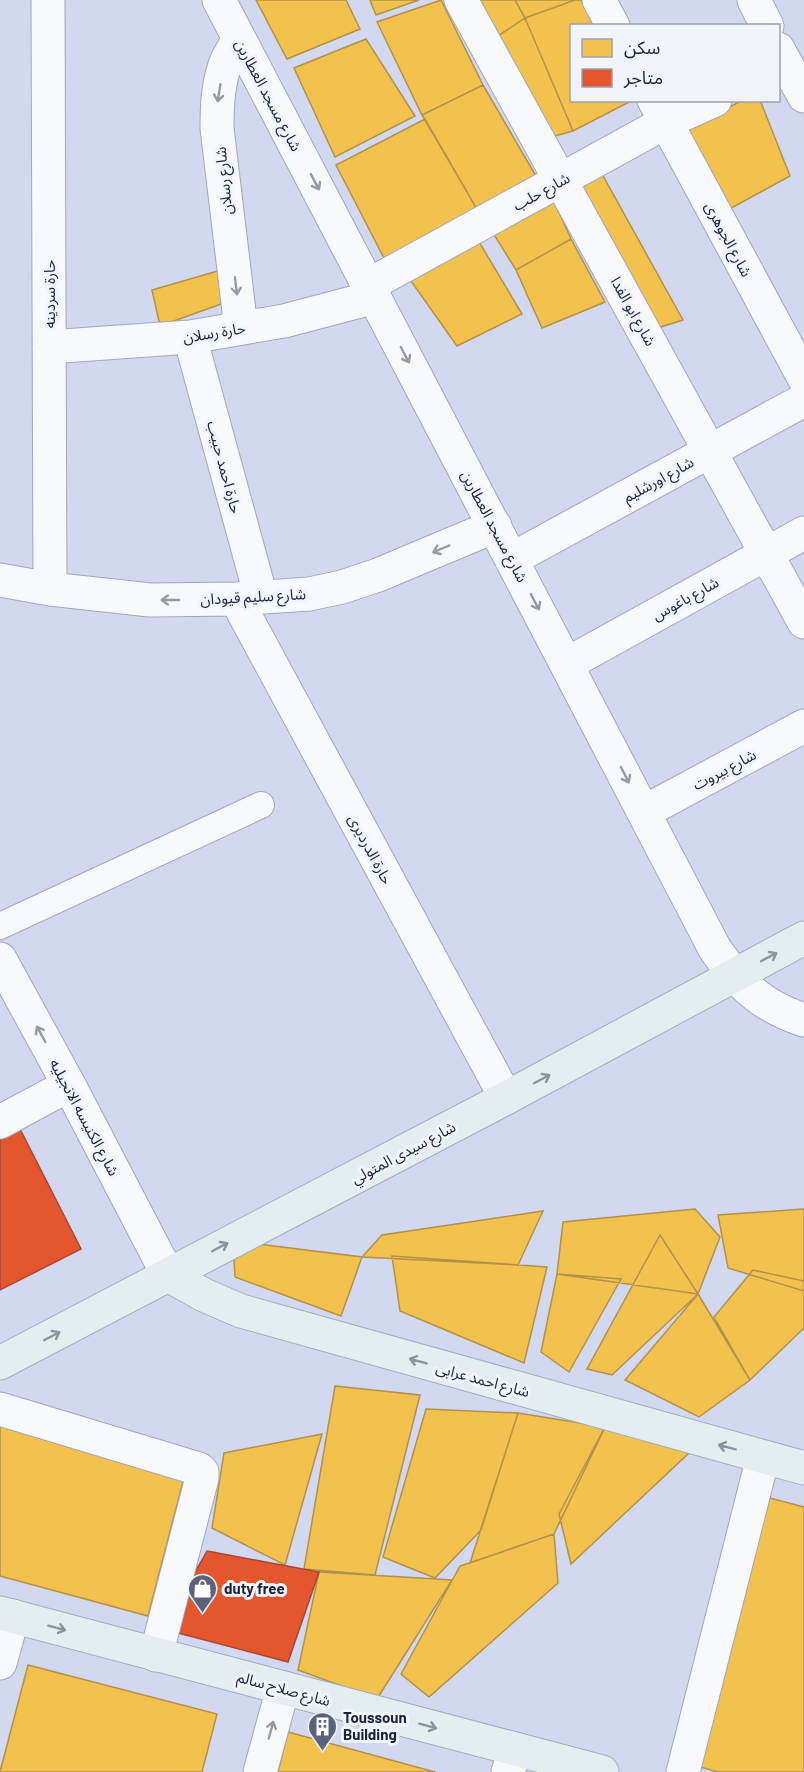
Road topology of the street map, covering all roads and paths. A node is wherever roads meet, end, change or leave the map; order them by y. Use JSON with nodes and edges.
{"nodes":[{"id":1,"x":48,"y":0,"type":"edge"},
{"id":2,"x":219,"y":0,"type":"edge"},
{"id":3,"x":461,"y":0,"type":"edge"},
{"id":4,"x":598,"y":0,"type":"edge"},
{"id":5,"x":754,"y":0,"type":"edge"},
{"id":6,"x":612,"y":24,"type":"edge"},
{"id":7,"x":766,"y":24,"type":"edge"},
{"id":8,"x":239,"y":38,"type":"junction"},
{"id":9,"x":705,"y":102,"type":"edge"},
{"id":10,"x":660,"y":111,"type":"edge"},
{"id":11,"x":561,"y":179,"type":"junction"},
{"id":12,"x":372,"y":291,"type":"junction"},
{"id":13,"x":241,"y":328,"type":"junction"},
{"id":14,"x":190,"y":337,"type":"junction"},
{"id":15,"x":49,"y":346,"type":"junction"},
{"id":16,"x":804,"y":378,"type":"edge"},
{"id":17,"x":804,"y":400,"type":"edge"},
{"id":18,"x":710,"y":450,"type":"junction"},
{"id":19,"x":495,"y":526,"type":"junction"},
{"id":20,"x":804,"y":533,"type":"edge"},
{"id":21,"x":766,"y":554,"type":"junction"},
{"id":22,"x":512,"y":559,"type":"junction"},
{"id":23,"x":0,"y":579,"type":"edge"},
{"id":24,"x":50,"y":589,"type":"junction"},
{"id":25,"x":248,"y":598,"type":"junction"},
{"id":26,"x":804,"y":622,"type":"edge"},
{"id":27,"x":567,"y":664,"type":"junction"},
{"id":28,"x":804,"y":726,"type":"edge"},
{"id":29,"x":261,"y":805,"type":"dead end"},
{"id":30,"x":644,"y":812,"type":"junction"},
{"id":31,"x":0,"y":926,"type":"edge"},
{"id":32,"x":804,"y":938,"type":"edge"},
{"id":33,"x":0,"y":959,"type":"edge"},
{"id":34,"x":734,"y":975,"type":"junction"},
{"id":35,"x":804,"y":1020,"type":"edge"},
{"id":36,"x":69,"y":1085,"type":"junction"},
{"id":37,"x":506,"y":1098,"type":"junction"},
{"id":38,"x":0,"y":1122,"type":"edge"},
{"id":39,"x":168,"y":1275,"type":"junction"},
{"id":40,"x":0,"y":1363,"type":"edge"},
{"id":41,"x":0,"y":1409,"type":"edge"},
{"id":42,"x":763,"y":1457,"type":"junction"},
{"id":43,"x":804,"y":1468,"type":"edge"},
{"id":44,"x":7,"y":1615,"type":"edge"},
{"id":45,"x":156,"y":1655,"type":"junction"},
{"id":46,"x":0,"y":1663,"type":"edge"},
{"id":47,"x":283,"y":1688,"type":"junction"},
{"id":48,"x":512,"y":1760,"type":"edge"},
{"id":49,"x":260,"y":1772,"type":"edge"},
{"id":50,"x":602,"y":1772,"type":"edge"},
{"id":51,"x":683,"y":1772,"type":"edge"}],
"edges":[{"from":1,"to":15,"type":"street","name":"حارة سردينه"},
{"from":2,"to":8,"type":"street","name":"شارع مسجد العطارين"},
{"from":3,"to":11,"type":"street","name":"شارع ابو الفدا"},
{"from":4,"to":6,"type":"street"},
{"from":5,"to":7,"type":"street"},
{"from":8,"to":12,"type":"street","name":"شارع مسجد العطارين","one_way":true},
{"from":8,"to":13,"type":"street","name":"شارع رسلان","one_way":true},
{"from":9,"to":10,"type":"street","name":"شارع حلب"},
{"from":10,"to":11,"type":"street","name":"شارع حلب"},
{"from":10,"to":16,"type":"street","name":"شارع الجوهرى"},
{"from":11,"to":12,"type":"street","name":"شارع حلب"},
{"from":11,"to":18,"type":"street","name":"شارع ابو الفدا"},
{"from":12,"to":13,"type":"street","name":"حارة رسلان"},
{"from":12,"to":19,"type":"street","name":"شارع مسجد العطارين","one_way":true},
{"from":13,"to":14,"type":"street","name":"حارة رسلان"},
{"from":14,"to":15,"type":"street","name":"حارة رسلان"},
{"from":14,"to":25,"type":"street","name":"حارة احمد حبيب"},
{"from":15,"to":24,"type":"street","name":"حارة سردينه"},
{"from":17,"to":18,"type":"street","name":"شارع اورشليم"},
{"from":18,"to":21,"type":"street","name":"شارع ابو الفدا"},
{"from":18,"to":22,"type":"street","name":"شارع اورشليم"},
{"from":19,"to":22,"type":"street","name":"شارع مسجد العطارين"},
{"from":19,"to":25,"type":"street","name":"شارع سليم قيودان","one_way":true},
{"from":20,"to":21,"type":"street","name":"شارع باغوس"},
{"from":21,"to":26,"type":"street","name":"شارع ابو الفدا"},
{"from":21,"to":27,"type":"street","name":"شارع باغوس"},
{"from":22,"to":27,"type":"street","name":"شارع مسجد العطارين","one_way":true},
{"from":23,"to":24,"type":"street","name":"شارع سليم قيودان"},
{"from":25,"to":24,"type":"street","name":"شارع سليم قيودان","one_way":true},
{"from":25,"to":37,"type":"street","name":"حارة الدرديرى"},
{"from":27,"to":30,"type":"street","name":"شارع مسجد العطارين","one_way":true},
{"from":28,"to":30,"type":"street","name":"شارع بيروت"},
{"from":29,"to":31,"type":"lane"},
{"from":30,"to":34,"type":"street","name":"شارع مسجد العطارين"},
{"from":34,"to":32,"type":"main road","name":"شارع سيدى المتولي","one_way":true},
{"from":36,"to":33,"type":"street","name":"شارع الكنيسه الانجيليه","one_way":true},
{"from":34,"to":35,"type":"street","name":"شارع مسجد العطارين"},
{"from":37,"to":34,"type":"main road","name":"شارع سيدى المتولي","one_way":true},
{"from":36,"to":38,"type":"street"},
{"from":36,"to":39,"type":"street","name":"شارع الكنيسه الانجيليه"},
{"from":39,"to":37,"type":"main road","name":"شارع سيدى المتولي","one_way":true},
{"from":40,"to":39,"type":"main road","name":"شارع سيدى المتولي","one_way":true},
{"from":42,"to":39,"type":"main road","name":"شارع احمد عرابى","one_way":true},
{"from":41,"to":45,"type":"street"},
{"from":42,"to":43,"type":"main road","name":"شارع احمد عرابى"},
{"from":42,"to":51,"type":"street"},
{"from":44,"to":45,"type":"main road","name":"شارع صلاح سالم","one_way":true},
{"from":44,"to":46,"type":"street"},
{"from":45,"to":47,"type":"main road","name":"شارع صلاح سالم"},
{"from":47,"to":48,"type":"main road","name":"شارع صلاح سالم","one_way":true},
{"from":49,"to":47,"type":"street","one_way":true},
{"from":48,"to":50,"type":"main road","name":"شارع صلاح سالم"}]}
